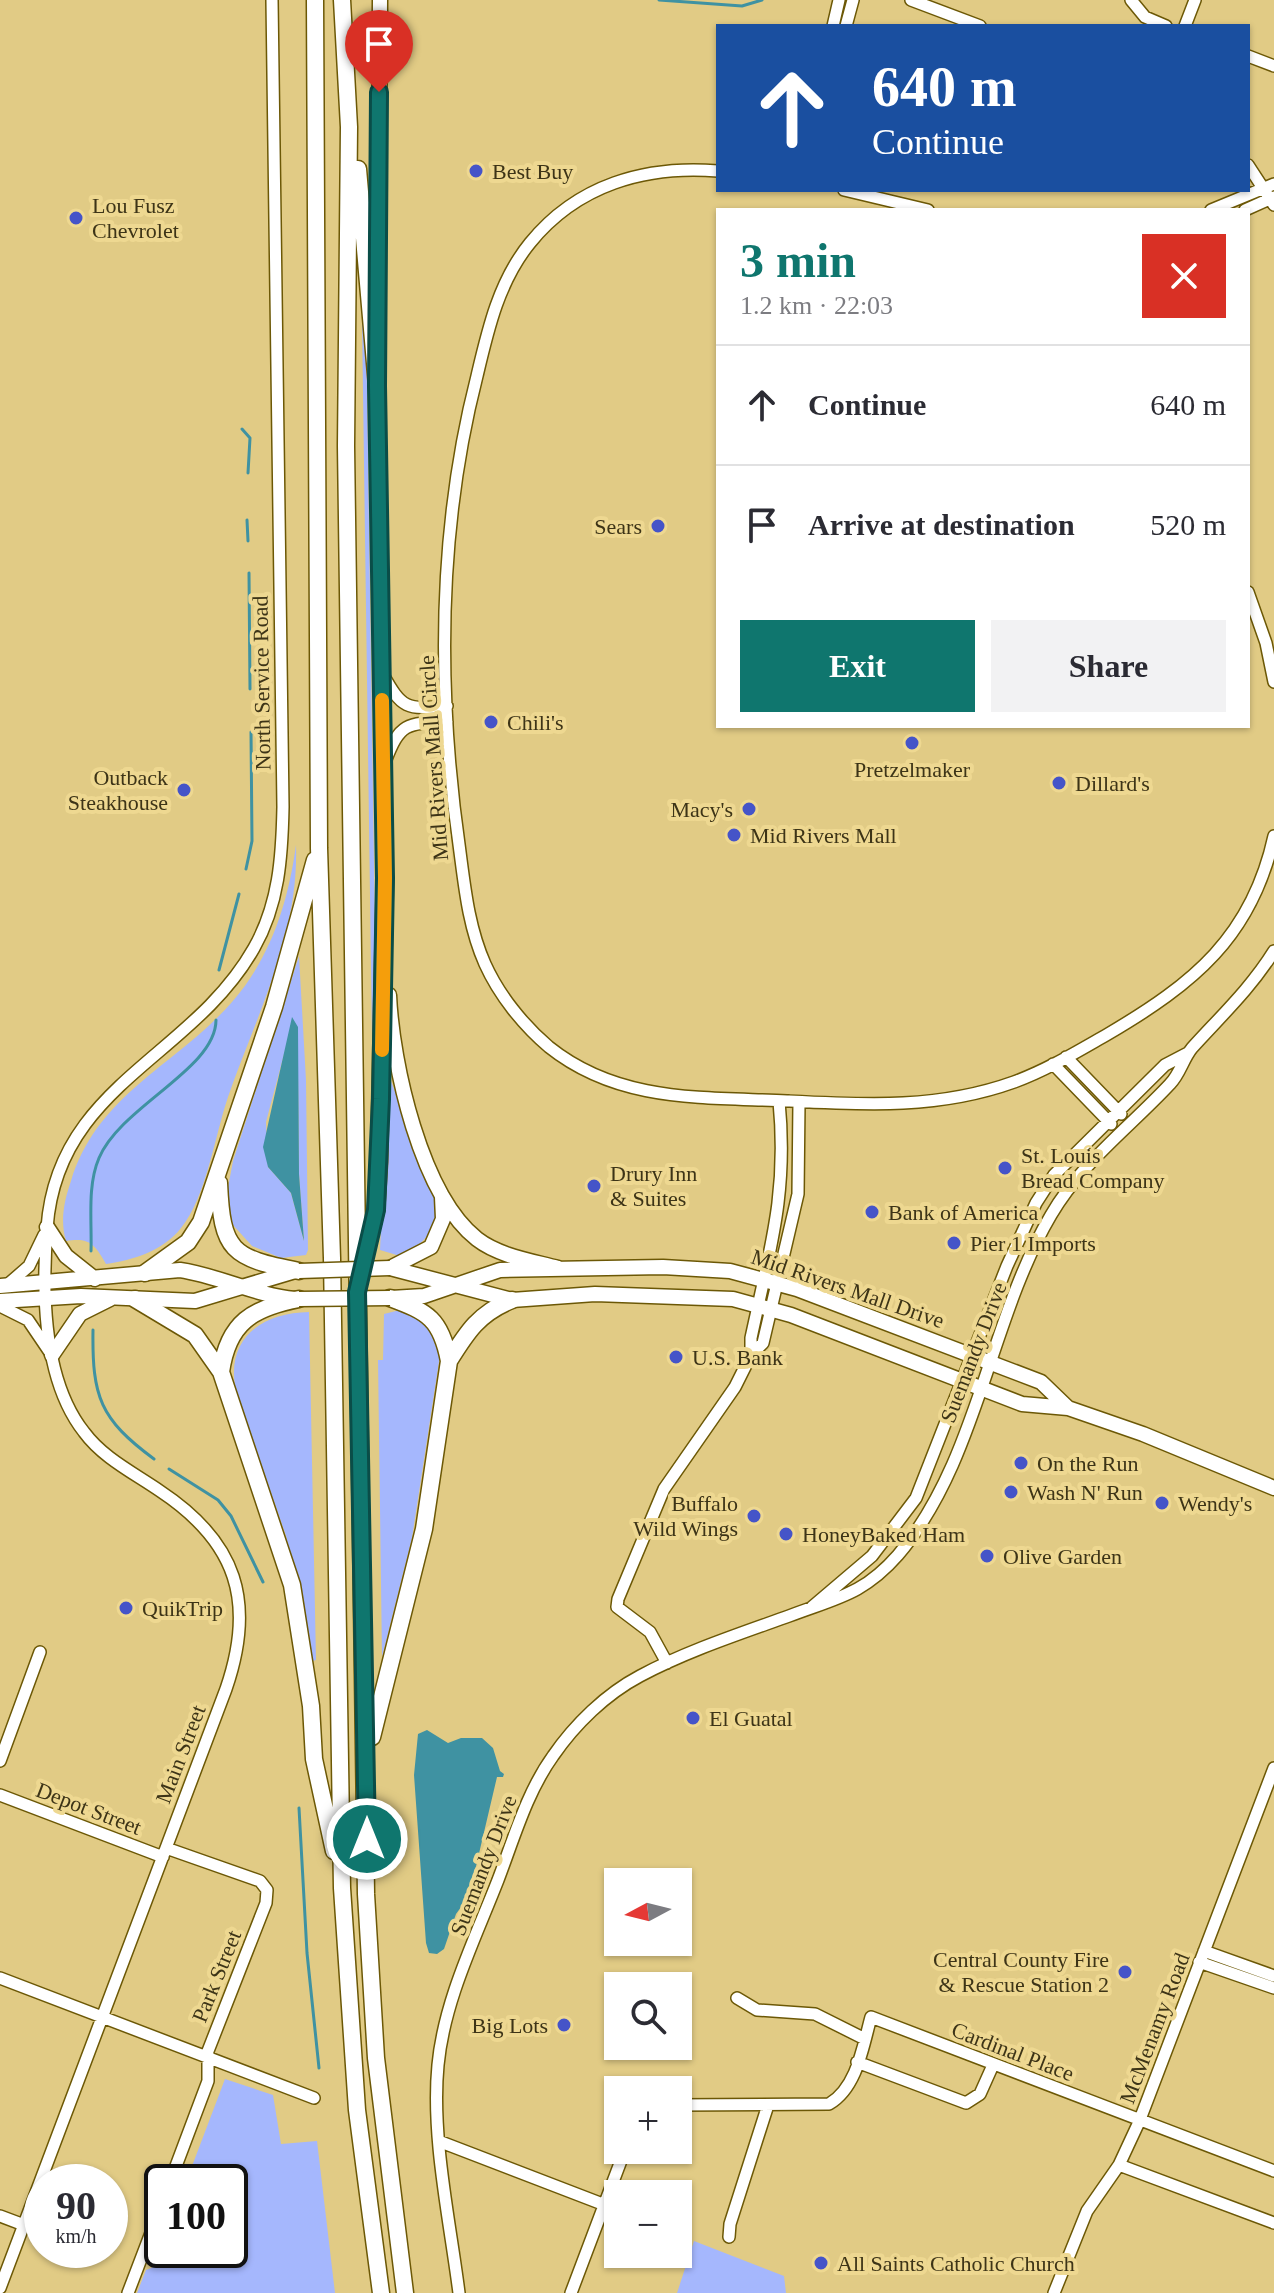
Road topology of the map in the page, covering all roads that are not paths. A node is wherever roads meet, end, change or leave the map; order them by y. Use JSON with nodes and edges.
{"nodes":[{"id":1,"x":272,"y":0,"type":"edge"},
{"id":2,"x":315,"y":0,"type":"edge"},
{"id":3,"x":342,"y":0,"type":"edge"},
{"id":4,"x":380,"y":0,"type":"edge"},
{"id":5,"x":839,"y":0,"type":"edge"},
{"id":6,"x":853,"y":0,"type":"edge"},
{"id":7,"x":911,"y":0,"type":"edge"},
{"id":8,"x":1131,"y":0,"type":"edge"},
{"id":9,"x":1195,"y":0,"type":"edge"},
{"id":10,"x":833,"y":24,"type":"edge"},
{"id":11,"x":847,"y":24,"type":"edge"},
{"id":12,"x":975,"y":24,"type":"edge"},
{"id":13,"x":1161,"y":24,"type":"edge"},
{"id":14,"x":1186,"y":24,"type":"edge"},
{"id":15,"x":1250,"y":57,"type":"edge"},
{"id":16,"x":1274,"y":64,"type":"edge"},
{"id":17,"x":349,"y":127,"type":"junction"},
{"id":18,"x":1250,"y":167,"type":"edge"},
{"id":19,"x":716,"y":171,"type":"edge"},
{"id":20,"x":1268,"y":186,"type":"edge"},
{"id":21,"x":852,"y":192,"type":"edge"},
{"id":22,"x":1273,"y":200,"type":"edge"},
{"id":23,"x":920,"y":208,"type":"edge"},
{"id":24,"x":1216,"y":208,"type":"edge"},
{"id":25,"x":1250,"y":208,"type":"edge"},
{"id":26,"x":377,"y":386,"type":"junction"},
{"id":27,"x":1250,"y":598,"type":"edge"},
{"id":28,"x":382,"y":673,"type":"junction"},
{"id":29,"x":1274,"y":682,"type":"edge"},
{"id":30,"x":447,"y":706,"type":"junction"},
{"id":31,"x":447,"y":722,"type":"junction"},
{"id":32,"x":383,"y":766,"type":"junction"},
{"id":33,"x":1274,"y":836,"type":"edge"},
{"id":34,"x":319,"y":848,"type":"junction"},
{"id":35,"x":385,"y":878,"type":"junction"},
{"id":36,"x":1274,"y":951,"type":"edge"},
{"id":37,"x":1188,"y":1053,"type":"junction"},
{"id":38,"x":1066,"y":1057,"type":"junction"},
{"id":39,"x":1053,"y":1064,"type":"junction"},
{"id":40,"x":779,"y":1101,"type":"junction"},
{"id":41,"x":799,"y":1102,"type":"junction"},
{"id":42,"x":1117,"y":1111,"type":"junction"},
{"id":43,"x":1107,"y":1121,"type":"junction"},
{"id":44,"x":1130,"y":1122,"type":"junction"},
{"id":45,"x":1120,"y":1132,"type":"junction"},
{"id":46,"x":219,"y":1173,"type":"junction"},
{"id":47,"x":442,"y":1196,"type":"junction"},
{"id":48,"x":47,"y":1227,"type":"junction"},
{"id":49,"x":390,"y":1268,"type":"junction"},
{"id":50,"x":558,"y":1268,"type":"junction"},
{"id":51,"x":299,"y":1271,"type":"junction"},
{"id":52,"x":145,"y":1273,"type":"junction"},
{"id":53,"x":95,"y":1280,"type":"junction"},
{"id":54,"x":764,"y":1280,"type":"junction"},
{"id":55,"x":47,"y":1282,"type":"junction"},
{"id":56,"x":779,"y":1284,"type":"junction"},
{"id":57,"x":240,"y":1285,"type":"junction"},
{"id":58,"x":456,"y":1285,"type":"junction"},
{"id":59,"x":3,"y":1286,"type":"edge"},
{"id":60,"x":357,"y":1292,"type":"junction"},
{"id":61,"x":115,"y":1297,"type":"junction"},
{"id":62,"x":48,"y":1298,"type":"junction"},
{"id":63,"x":390,"y":1298,"type":"junction"},
{"id":64,"x":135,"y":1299,"type":"junction"},
{"id":65,"x":299,"y":1299,"type":"junction"},
{"id":66,"x":512,"y":1300,"type":"junction"},
{"id":67,"x":0,"y":1304,"type":"edge"},
{"id":68,"x":758,"y":1306,"type":"junction"},
{"id":69,"x":773,"y":1310,"type":"junction"},
{"id":70,"x":52,"y":1355,"type":"junction"},
{"id":71,"x":751,"y":1355,"type":"junction"},
{"id":72,"x":973,"y":1356,"type":"junction"},
{"id":73,"x":449,"y":1361,"type":"junction"},
{"id":74,"x":990,"y":1363,"type":"junction"},
{"id":75,"x":221,"y":1372,"type":"junction"},
{"id":76,"x":963,"y":1381,"type":"junction"},
{"id":77,"x":981,"y":1388,"type":"junction"},
{"id":78,"x":1068,"y":1408,"type":"junction"},
{"id":79,"x":1274,"y":1488,"type":"edge"},
{"id":80,"x":812,"y":1607,"type":"junction"},
{"id":81,"x":40,"y":1652,"type":"dead end"},
{"id":82,"x":667,"y":1663,"type":"junction"},
{"id":83,"x":367,"y":1758,"type":"junction"},
{"id":84,"x":0,"y":1761,"type":"edge"},
{"id":85,"x":1274,"y":1768,"type":"edge"},
{"id":86,"x":0,"y":1795,"type":"edge"},
{"id":87,"x":165,"y":1853,"type":"junction"},
{"id":88,"x":342,"y":1888,"type":"junction"},
{"id":89,"x":1202,"y":1956,"type":"junction"},
{"id":90,"x":1274,"y":1976,"type":"edge"},
{"id":91,"x":0,"y":1978,"type":"edge"},
{"id":92,"x":1274,"y":1988,"type":"edge"},
{"id":93,"x":737,"y":1998,"type":"dead end"},
{"id":94,"x":102,"y":2018,"type":"junction"},
{"id":95,"x":865,"y":2039,"type":"junction"},
{"id":96,"x":208,"y":2059,"type":"junction"},
{"id":97,"x":857,"y":2062,"type":"junction"},
{"id":98,"x":993,"y":2065,"type":"junction"},
{"id":99,"x":314,"y":2098,"type":"dead end"},
{"id":100,"x":692,"y":2105,"type":"edge"},
{"id":101,"x":768,"y":2105,"type":"junction"},
{"id":102,"x":1139,"y":2122,"type":"junction"},
{"id":103,"x":441,"y":2142,"type":"junction"},
{"id":104,"x":47,"y":2164,"type":"edge"},
{"id":105,"x":177,"y":2164,"type":"edge"},
{"id":106,"x":1119,"y":2165,"type":"junction"},
{"id":107,"x":1274,"y":2171,"type":"edge"},
{"id":108,"x":604,"y":2205,"type":"edge"},
{"id":109,"x":604,"y":2208,"type":"edge"},
{"id":110,"x":0,"y":2216,"type":"edge"},
{"id":111,"x":1274,"y":2223,"type":"edge"},
{"id":112,"x":24,"y":2225,"type":"joint"},
{"id":113,"x":729,"y":2237,"type":"dead end"},
{"id":114,"x":144,"y":2251,"type":"edge"},
{"id":115,"x":0,"y":2288,"type":"edge"},
{"id":116,"x":128,"y":2293,"type":"edge"},
{"id":117,"x":381,"y":2293,"type":"edge"},
{"id":118,"x":405,"y":2293,"type":"edge"},
{"id":119,"x":459,"y":2293,"type":"edge"},
{"id":120,"x":571,"y":2293,"type":"edge"},
{"id":121,"x":1054,"y":2293,"type":"edge"}],
"edges":[{"from":1,"to":48,"type":"street","name":"North Service Road"},
{"from":2,"to":34,"type":"highway"},
{"from":3,"to":17,"type":"highway"},
{"from":4,"to":26,"type":"main road"},
{"from":5,"to":10,"type":"street"},
{"from":6,"to":11,"type":"street"},
{"from":7,"to":12,"type":"street"},
{"from":8,"to":13,"type":"street"},
{"from":9,"to":14,"type":"street"},
{"from":15,"to":16,"type":"street"},
{"from":17,"to":26,"type":"highway"},
{"from":17,"to":60,"type":"highway"},
{"from":18,"to":20,"type":"street"},
{"from":19,"to":30,"type":"street","name":"Mid Rivers Mall Circle"},
{"from":20,"to":22,"type":"street"},
{"from":20,"to":24,"type":"street"},
{"from":21,"to":23,"type":"street"},
{"from":22,"to":25,"type":"street"},
{"from":26,"to":28,"type":"main road"},
{"from":27,"to":29,"type":"street"},
{"from":28,"to":30,"type":"street"},
{"from":28,"to":32,"type":"main road"},
{"from":30,"to":31,"type":"street","name":"Mid Rivers Mall Circle"},
{"from":31,"to":32,"type":"street"},
{"from":31,"to":40,"type":"street","name":"Mid Rivers Mall Circle"},
{"from":32,"to":35,"type":"main road"},
{"from":33,"to":38,"type":"street","name":"Mid Rivers Mall Circle"},
{"from":34,"to":46,"type":"highway"},
{"from":34,"to":88,"type":"highway"},
{"from":35,"to":47,"type":"main road"},
{"from":35,"to":60,"type":"highway"},
{"from":36,"to":37,"type":"street","name":"Suemandy Drive"},
{"from":37,"to":42,"type":"street","name":"Suemandy Drive"},
{"from":37,"to":44,"type":"street","name":"Suemandy Drive"},
{"from":38,"to":39,"type":"street","name":"Mid Rivers Mall Circle"},
{"from":38,"to":42,"type":"street"},
{"from":39,"to":41,"type":"street","name":"Mid Rivers Mall Circle"},
{"from":39,"to":43,"type":"street"},
{"from":40,"to":41,"type":"street","name":"Mid Rivers Mall Circle"},
{"from":40,"to":54,"type":"street"},
{"from":41,"to":56,"type":"street"},
{"from":42,"to":43,"type":"street","name":"Suemandy Drive"},
{"from":42,"to":44,"type":"street"},
{"from":43,"to":45,"type":"street"},
{"from":43,"to":72,"type":"street","name":"Suemandy Drive"},
{"from":44,"to":45,"type":"street","name":"Suemandy Drive"},
{"from":45,"to":74,"type":"street","name":"Suemandy Drive"},
{"from":46,"to":51,"type":"highway"},
{"from":46,"to":52,"type":"highway"},
{"from":47,"to":49,"type":"main road"},
{"from":47,"to":50,"type":"main road"},
{"from":48,"to":53,"type":"main road"},
{"from":48,"to":55,"type":"street","name":"North Service Road"},
{"from":48,"to":59,"type":"street"},
{"from":49,"to":51,"type":"main road","name":"Mid Rivers Mall Drive","bridge":true},
{"from":49,"to":58,"type":"main road","name":"Mid Rivers Mall Drive"},
{"from":50,"to":54,"type":"main road","name":"Mid Rivers Mall Drive"},
{"from":50,"to":58,"type":"main road","name":"Mid Rivers Mall Drive"},
{"from":51,"to":57,"type":"main road","name":"Mid Rivers Mall Drive"},
{"from":52,"to":53,"type":"main road","name":"Mid Rivers Mall Drive"},
{"from":52,"to":57,"type":"main road","name":"Mid Rivers Mall Drive"},
{"from":53,"to":55,"type":"main road","name":"Mid Rivers Mall Drive"},
{"from":54,"to":56,"type":"main road","name":"Mid Rivers Mall Drive"},
{"from":54,"to":68,"type":"street"},
{"from":55,"to":59,"type":"main road","name":"Mid Rivers Mall Drive"},
{"from":55,"to":62,"type":"street","name":"Main Street"},
{"from":56,"to":69,"type":"street"},
{"from":56,"to":72,"type":"main road","name":"Mid Rivers Mall Drive"},
{"from":57,"to":64,"type":"main road","name":"Mid Rivers Mall Drive"},
{"from":57,"to":65,"type":"main road","name":"Mid Rivers Mall Drive"},
{"from":58,"to":63,"type":"main road","name":"Mid Rivers Mall Drive"},
{"from":58,"to":66,"type":"main road","name":"Mid Rivers Mall Drive"},
{"from":60,"to":83,"type":"highway"},
{"from":61,"to":62,"type":"main road","name":"Mid Rivers Mall Drive"},
{"from":61,"to":64,"type":"main road","name":"Mid Rivers Mall Drive"},
{"from":61,"to":70,"type":"main road"},
{"from":62,"to":67,"type":"main road","name":"Mid Rivers Mall Drive"},
{"from":62,"to":70,"type":"street","name":"Main Street"},
{"from":63,"to":65,"type":"main road","name":"Mid Rivers Mall Drive","bridge":true},
{"from":63,"to":73,"type":"highway"},
{"from":64,"to":75,"type":"highway"},
{"from":65,"to":75,"type":"highway"},
{"from":66,"to":68,"type":"main road","name":"Mid Rivers Mall Drive"},
{"from":66,"to":73,"type":"highway"},
{"from":67,"to":70,"type":"street"},
{"from":68,"to":69,"type":"main road","name":"Mid Rivers Mall Drive"},
{"from":68,"to":71,"type":"street"},
{"from":69,"to":71,"type":"street"},
{"from":69,"to":76,"type":"main road","name":"Mid Rivers Mall Drive"},
{"from":70,"to":87,"type":"street","name":"Main Street"},
{"from":71,"to":82,"type":"street"},
{"from":72,"to":74,"type":"main road","name":"Mid Rivers Mall Drive"},
{"from":72,"to":76,"type":"street","name":"Suemandy Drive"},
{"from":73,"to":83,"type":"highway"},
{"from":74,"to":77,"type":"street","name":"Suemandy Drive"},
{"from":74,"to":78,"type":"main road","name":"Mid Rivers Mall Drive"},
{"from":75,"to":88,"type":"highway"},
{"from":76,"to":77,"type":"main road","name":"Mid Rivers Mall Drive"},
{"from":76,"to":80,"type":"street","name":"Suemandy Drive"},
{"from":77,"to":78,"type":"main road","name":"Mid Rivers Mall Drive"},
{"from":77,"to":80,"type":"street","name":"Suemandy Drive"},
{"from":78,"to":79,"type":"main road","name":"Mid Rivers Mall Drive"},
{"from":80,"to":82,"type":"street","name":"Suemandy Drive"},
{"from":81,"to":84,"type":"street"},
{"from":82,"to":103,"type":"street","name":"Suemandy Drive"},
{"from":83,"to":118,"type":"highway"},
{"from":85,"to":89,"type":"street","name":"McMenamy Road"},
{"from":86,"to":87,"type":"street","name":"Depot Street"},
{"from":87,"to":94,"type":"street","name":"Main Street"},
{"from":87,"to":96,"type":"street","name":"Park Street"},
{"from":88,"to":117,"type":"highway"},
{"from":89,"to":90,"type":"street"},
{"from":89,"to":92,"type":"street"},
{"from":89,"to":102,"type":"street","name":"McMenamy Road"},
{"from":91,"to":94,"type":"street"},
{"from":93,"to":95,"type":"street"},
{"from":94,"to":96,"type":"street"},
{"from":94,"to":104,"type":"street","name":"Main Street"},
{"from":95,"to":97,"type":"street"},
{"from":95,"to":98,"type":"street","name":"Cardinal Place"},
{"from":96,"to":99,"type":"street"},
{"from":96,"to":105,"type":"street","name":"Park Street"},
{"from":97,"to":98,"type":"street"},
{"from":97,"to":101,"type":"street"},
{"from":98,"to":102,"type":"street","name":"Cardinal Place"},
{"from":100,"to":101,"type":"street"},
{"from":101,"to":113,"type":"street"},
{"from":102,"to":106,"type":"street","name":"McMenamy Road"},
{"from":102,"to":107,"type":"street","name":"Cardinal Place"},
{"from":103,"to":108,"type":"street"},
{"from":103,"to":119,"type":"street","name":"Suemandy Drive"},
{"from":106,"to":111,"type":"street"},
{"from":106,"to":121,"type":"street","name":"McMenamy Road"},
{"from":109,"to":120,"type":"street"},
{"from":110,"to":112,"type":"street"},
{"from":112,"to":115,"type":"street","name":"Main Street"},
{"from":114,"to":116,"type":"street"}]}
